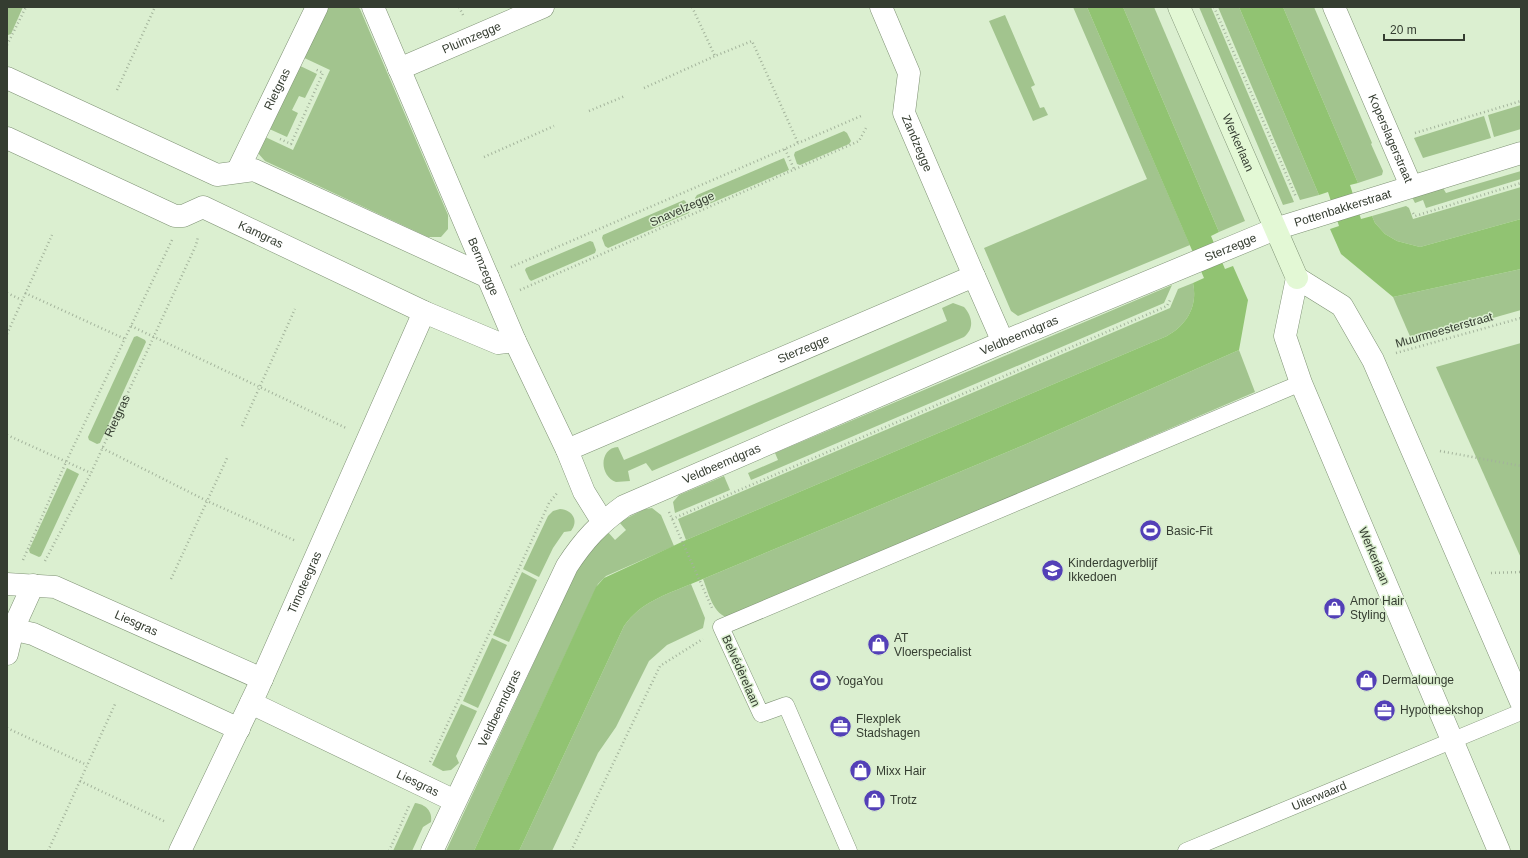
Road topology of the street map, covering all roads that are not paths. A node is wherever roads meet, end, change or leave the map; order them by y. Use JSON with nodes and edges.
{"nodes":[{"id":1,"x":316,"y":7,"type":"edge"},
{"id":2,"x":373,"y":7,"type":"edge"},
{"id":3,"x":543,"y":7,"type":"edge"},
{"id":4,"x":881,"y":7,"type":"edge"},
{"id":5,"x":1179,"y":7,"type":"edge"},
{"id":6,"x":1334,"y":7,"type":"edge"},
{"id":7,"x":399,"y":69,"type":"junction"},
{"id":8,"x":7,"y":78,"type":"edge"},
{"id":9,"x":7,"y":138,"type":"edge"},
{"id":10,"x":1521,"y":152,"type":"edge"},
{"id":11,"x":227,"y":174,"type":"junction"},
{"id":12,"x":1411,"y":186,"type":"junction"},
{"id":13,"x":203,"y":207,"type":"junction"},
{"id":14,"x":1275,"y":229,"type":"junction"},
{"id":15,"x":1191,"y":264,"type":"joint"},
{"id":16,"x":974,"y":276,"type":"junction"},
{"id":17,"x":488,"y":277,"type":"junction"},
{"id":18,"x":1297,"y":278,"type":"junction"},
{"id":19,"x":424,"y":312,"type":"junction"},
{"id":20,"x":515,"y":341,"type":"junction"},
{"id":21,"x":1003,"y":342,"type":"junction"},
{"id":22,"x":1301,"y":383,"type":"junction"},
{"id":23,"x":567,"y":450,"type":"junction"},
{"id":24,"x":602,"y":521,"type":"junction"},
{"id":25,"x":17,"y":584,"type":"edge"},
{"id":26,"x":10,"y":628,"type":"edge"},
{"id":27,"x":7,"y":654,"type":"edge"},
{"id":28,"x":262,"y":679,"type":"junction"},
{"id":29,"x":1521,"y":702,"type":"edge"},
{"id":30,"x":251,"y":703,"type":"junction"},
{"id":31,"x":1521,"y":712,"type":"edge"},
{"id":32,"x":239,"y":729,"type":"junction"},
{"id":33,"x":1451,"y":740,"type":"junction"},
{"id":34,"x":454,"y":801,"type":"junction"},
{"id":35,"x":184,"y":842,"type":"edge"},
{"id":36,"x":432,"y":851,"type":"edge"},
{"id":37,"x":849,"y":851,"type":"edge"},
{"id":38,"x":1186,"y":851,"type":"edge"},
{"id":39,"x":1499,"y":851,"type":"edge"}],
"edges":[{"from":1,"to":11,"type":"street","name":"Rietgras"},
{"from":2,"to":7,"type":"street","name":"Bermzegge"},
{"from":3,"to":7,"type":"street","name":"Pluimzegge"},
{"from":4,"to":16,"type":"street","name":"Zandzegge"},
{"from":5,"to":14,"type":"street","name":"Werkerlaan"},
{"from":6,"to":12,"type":"street","name":"Koperslagerstraat"},
{"from":7,"to":17,"type":"street","name":"Bermzegge"},
{"from":8,"to":11,"type":"street"},
{"from":9,"to":13,"type":"street"},
{"from":10,"to":12,"type":"street","name":"Koperslagerstraat"},
{"from":11,"to":13,"type":"street","name":"Rietgras"},
{"from":11,"to":17,"type":"street"},
{"from":12,"to":14,"type":"street","name":"Pottenbakkerstraat"},
{"from":13,"to":19,"type":"street","name":"Kamgras"},
{"from":14,"to":15,"type":"street","name":"Sterzegge"},
{"from":14,"to":18,"type":"street","name":"Werkerlaan"},
{"from":15,"to":21,"type":"street","name":"Veldbeemdgras"},
{"from":16,"to":21,"type":"street"},
{"from":16,"to":23,"type":"street","name":"Sterzegge"},
{"from":17,"to":20,"type":"street","name":"Bermzegge"},
{"from":18,"to":22,"type":"street","name":"Werkerlaan"},
{"from":18,"to":29,"type":"street"},
{"from":19,"to":20,"type":"street","name":"Kamgras"},
{"from":19,"to":28,"type":"street","name":"Timoteegras"},
{"from":20,"to":23,"type":"street","name":"Bermzegge"},
{"from":21,"to":24,"type":"street","name":"Veldbeemdgras"},
{"from":22,"to":33,"type":"street","name":"Werkerlaan"},
{"from":22,"to":37,"type":"lane","name":"Belvédèrelaan"},
{"from":23,"to":24,"type":"street","name":"Bermzegge"},
{"from":24,"to":34,"type":"street","name":"Veldbeemdgras"},
{"from":25,"to":26,"type":"street"},
{"from":25,"to":28,"type":"street","name":"Liesgras"},
{"from":26,"to":27,"type":"street"},
{"from":26,"to":32,"type":"street"},
{"from":28,"to":30,"type":"street","name":"Timoteegras"},
{"from":30,"to":32,"type":"street","name":"Timoteegras"},
{"from":30,"to":34,"type":"street","name":"Liesgras"},
{"from":31,"to":33,"type":"lane","name":"Uiterwaard"},
{"from":32,"to":35,"type":"street","name":"Timoteegras"},
{"from":33,"to":38,"type":"lane","name":"Uiterwaard"},
{"from":33,"to":39,"type":"street","name":"Werkerlaan"},
{"from":34,"to":36,"type":"street","name":"Veldbeemdgras"}]}
